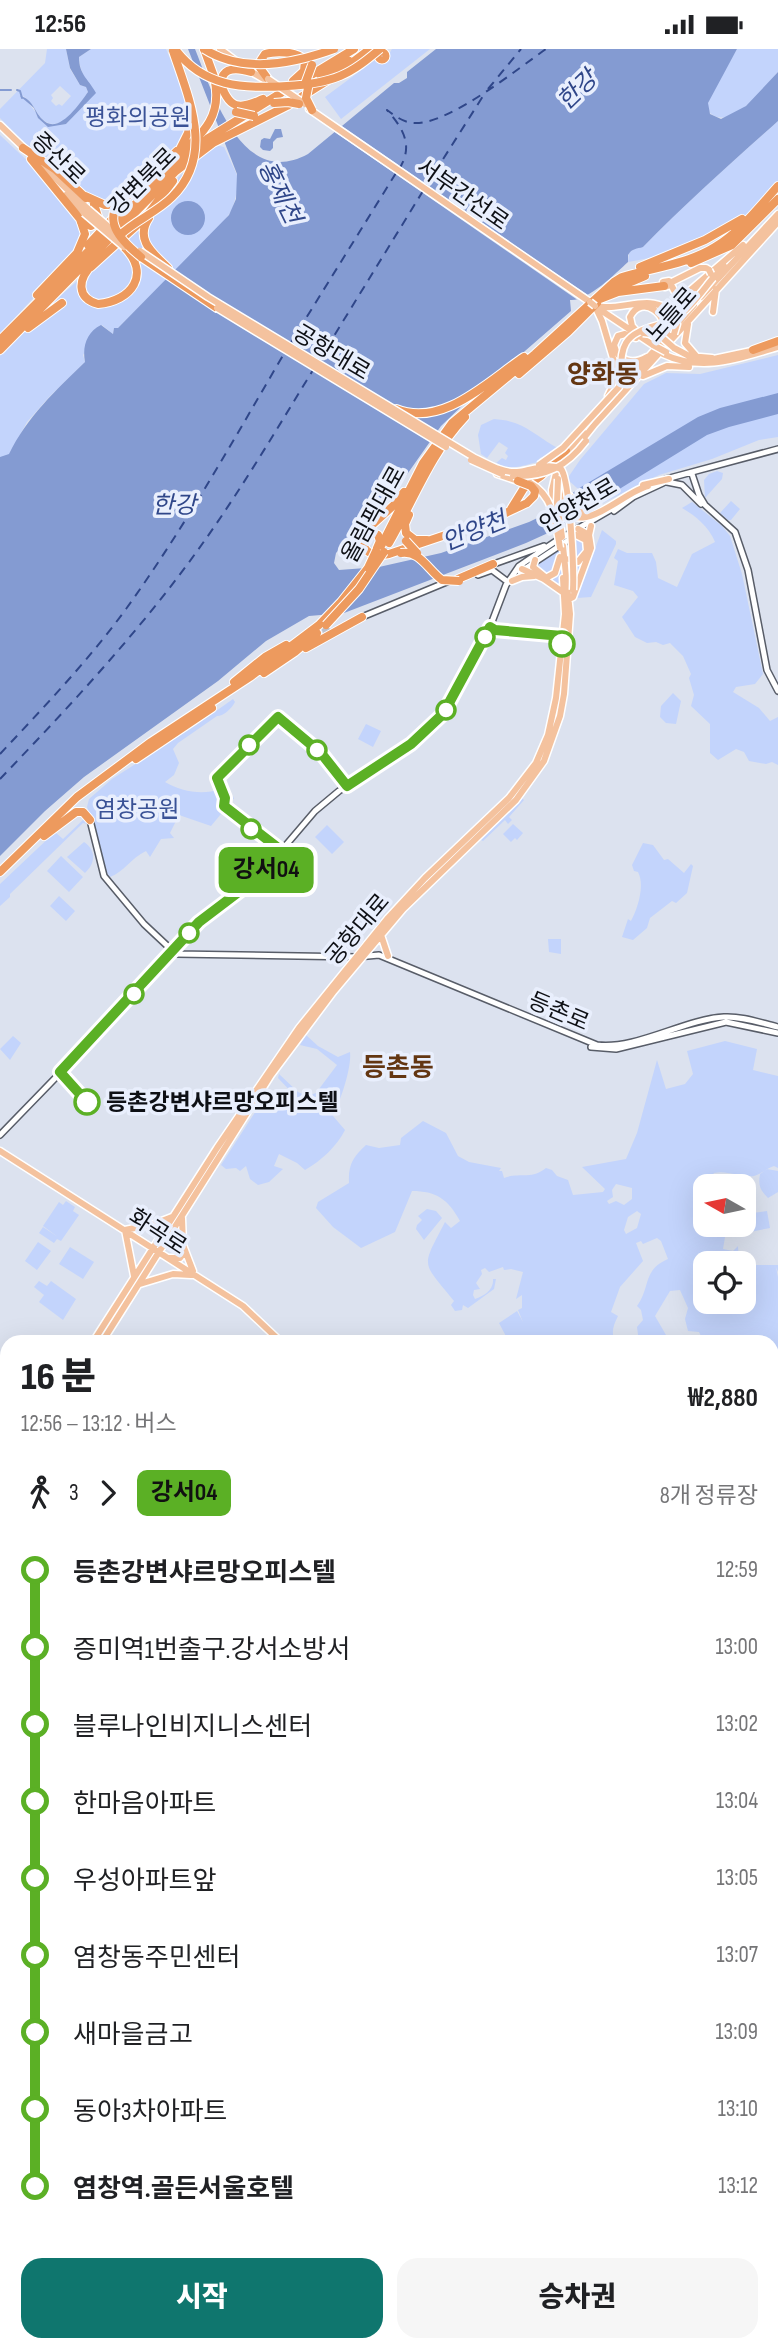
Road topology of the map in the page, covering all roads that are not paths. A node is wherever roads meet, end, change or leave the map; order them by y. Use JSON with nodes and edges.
{"nodes":[{"id":1,"x":172,"y":49,"type":"edge"},
{"id":2,"x":204,"y":49,"type":"edge"},
{"id":3,"x":223,"y":49,"type":"edge"},
{"id":4,"x":272,"y":49,"type":"edge"},
{"id":5,"x":334,"y":49,"type":"edge"},
{"id":6,"x":347,"y":49,"type":"edge"},
{"id":7,"x":354,"y":49,"type":"edge"},
{"id":8,"x":299,"y":52,"type":"junction"},
{"id":9,"x":367,"y":52,"type":"edge"},
{"id":10,"x":381,"y":52,"type":"edge"},
{"id":11,"x":251,"y":72,"type":"junction"},
{"id":12,"x":214,"y":77,"type":"junction"},
{"id":13,"x":333,"y":77,"type":"junction"},
{"id":14,"x":267,"y":80,"type":"junction"},
{"id":15,"x":293,"y":81,"type":"junction"},
{"id":16,"x":307,"y":83,"type":"junction"},
{"id":17,"x":263,"y":99,"type":"junction"},
{"id":18,"x":299,"y":104,"type":"junction"},
{"id":19,"x":312,"y":110,"type":"junction"},
{"id":20,"x":269,"y":114,"type":"junction"},
{"id":21,"x":240,"y":118,"type":"junction"},
{"id":22,"x":0,"y":125,"type":"edge"},
{"id":23,"x":208,"y":137,"type":"junction"},
{"id":24,"x":186,"y":139,"type":"junction"},
{"id":25,"x":23,"y":148,"type":"junction"},
{"id":26,"x":30,"y":159,"type":"joint"},
{"id":27,"x":175,"y":160,"type":"junction"},
{"id":28,"x":188,"y":162,"type":"junction"},
{"id":29,"x":172,"y":172,"type":"junction"},
{"id":30,"x":154,"y":185,"type":"junction"},
{"id":31,"x":778,"y":186,"type":"edge"},
{"id":32,"x":133,"y":191,"type":"junction"},
{"id":33,"x":85,"y":196,"type":"junction"},
{"id":34,"x":173,"y":196,"type":"junction"},
{"id":35,"x":778,"y":199,"type":"edge"},
{"id":36,"x":120,"y":210,"type":"junction"},
{"id":37,"x":86,"y":211,"type":"junction"},
{"id":38,"x":754,"y":212,"type":"junction"},
{"id":39,"x":778,"y":214,"type":"edge"},
{"id":40,"x":778,"y":222,"type":"edge"},
{"id":41,"x":778,"y":231,"type":"edge"},
{"id":42,"x":766,"y":234,"type":"junction"},
{"id":43,"x":756,"y":236,"type":"junction"},
{"id":44,"x":123,"y":241,"type":"junction"},
{"id":45,"x":732,"y":245,"type":"junction"},
{"id":46,"x":741,"y":251,"type":"junction"},
{"id":47,"x":104,"y":252,"type":"junction"},
{"id":48,"x":91,"y":267,"type":"junction"},
{"id":49,"x":81,"y":273,"type":"junction"},
{"id":50,"x":708,"y":274,"type":"junction"},
{"id":51,"x":667,"y":282,"type":"junction"},
{"id":52,"x":186,"y":284,"type":"junction"},
{"id":53,"x":606,"y":288,"type":"junction"},
{"id":54,"x":716,"y":289,"type":"junction"},
{"id":55,"x":45,"y":295,"type":"junction"},
{"id":56,"x":62,"y":303,"type":"dead end"},
{"id":57,"x":597,"y":303,"type":"junction"},
{"id":58,"x":217,"y":308,"type":"junction"},
{"id":59,"x":667,"y":309,"type":"junction"},
{"id":60,"x":713,"y":313,"type":"dead end"},
{"id":61,"x":690,"y":319,"type":"junction"},
{"id":62,"x":563,"y":329,"type":"junction"},
{"id":63,"x":13,"y":332,"type":"junction"},
{"id":64,"x":638,"y":336,"type":"junction"},
{"id":65,"x":0,"y":340,"type":"edge"},
{"id":66,"x":778,"y":344,"type":"edge"},
{"id":67,"x":754,"y":348,"type":"junction"},
{"id":68,"x":661,"y":349,"type":"junction"},
{"id":69,"x":0,"y":350,"type":"edge"},
{"id":70,"x":698,"y":358,"type":"junction"},
{"id":71,"x":717,"y":364,"type":"junction"},
{"id":72,"x":616,"y":368,"type":"junction"},
{"id":73,"x":639,"y":376,"type":"junction"},
{"id":74,"x":384,"y":404,"type":"junction"},
{"id":75,"x":603,"y":413,"type":"junction"},
{"id":76,"x":450,"y":433,"type":"junction"},
{"id":77,"x":778,"y":449,"type":"edge"},
{"id":78,"x":566,"y":451,"type":"junction"},
{"id":79,"x":423,"y":463,"type":"junction"},
{"id":80,"x":528,"y":470,"type":"junction"},
{"id":81,"x":492,"y":471,"type":"junction"},
{"id":82,"x":565,"y":474,"type":"junction"},
{"id":83,"x":692,"y":474,"type":"junction"},
{"id":84,"x":668,"y":480,"type":"junction"},
{"id":85,"x":518,"y":481,"type":"junction"},
{"id":86,"x":555,"y":481,"type":"junction"},
{"id":87,"x":648,"y":486,"type":"joint"},
{"id":88,"x":417,"y":495,"type":"junction"},
{"id":89,"x":705,"y":505,"type":"junction"},
{"id":90,"x":506,"y":513,"type":"junction"},
{"id":91,"x":598,"y":517,"type":"junction"},
{"id":92,"x":555,"y":521,"type":"junction"},
{"id":93,"x":584,"y":531,"type":"junction"},
{"id":94,"x":440,"y":538,"type":"junction"},
{"id":95,"x":560,"y":545,"type":"junction"},
{"id":96,"x":379,"y":552,"type":"junction"},
{"id":97,"x":561,"y":557,"type":"junction"},
{"id":98,"x":508,"y":560,"type":"junction"},
{"id":99,"x":535,"y":560,"type":"junction"},
{"id":100,"x":493,"y":564,"type":"junction"},
{"id":101,"x":521,"y":568,"type":"junction"},
{"id":102,"x":474,"y":576,"type":"junction"},
{"id":103,"x":543,"y":577,"type":"junction"},
{"id":104,"x":458,"y":580,"type":"junction"},
{"id":105,"x":510,"y":581,"type":"junction"},
{"id":106,"x":567,"y":596,"type":"junction"},
{"id":107,"x":404,"y":601,"type":"junction"},
{"id":108,"x":362,"y":617,"type":"junction"},
{"id":109,"x":325,"y":626,"type":"junction"},
{"id":110,"x":286,"y":645,"type":"dead end"},
{"id":111,"x":281,"y":661,"type":"junction"},
{"id":112,"x":778,"y":691,"type":"edge"},
{"id":113,"x":212,"y":702,"type":"junction"},
{"id":114,"x":90,"y":820,"type":"joint"},
{"id":115,"x":39,"y":840,"type":"junction"},
{"id":116,"x":0,"y":872,"type":"edge"},
{"id":117,"x":0,"y":879,"type":"edge"},
{"id":118,"x":381,"y":935,"type":"junction"},
{"id":119,"x":172,"y":951,"type":"junction"},
{"id":120,"x":376,"y":956,"type":"junction"},
{"id":121,"x":360,"y":957,"type":"junction"},
{"id":122,"x":388,"y":957,"type":"junction"},
{"id":123,"x":778,"y":1027,"type":"edge"},
{"id":124,"x":778,"y":1033,"type":"edge"},
{"id":125,"x":0,"y":1135,"type":"edge"},
{"id":126,"x":0,"y":1151,"type":"edge"},
{"id":127,"x":182,"y":1215,"type":"junction"},
{"id":128,"x":174,"y":1217,"type":"junction"},
{"id":129,"x":125,"y":1230,"type":"junction"},
{"id":130,"x":163,"y":1240,"type":"junction"},
{"id":131,"x":145,"y":1244,"type":"junction"},
{"id":132,"x":156,"y":1251,"type":"junction"},
{"id":133,"x":167,"y":1258,"type":"junction"},
{"id":134,"x":145,"y":1261,"type":"junction"},
{"id":135,"x":152,"y":1264,"type":"junction"},
{"id":136,"x":196,"y":1276,"type":"junction"},
{"id":137,"x":136,"y":1282,"type":"junction"},
{"id":138,"x":98,"y":1335,"type":"edge"},
{"id":139,"x":106,"y":1335,"type":"edge"},
{"id":140,"x":274,"y":1335,"type":"edge"}],
"edges":[{"from":1,"to":10,"type":"highway","bridge":true},
{"from":1,"to":24,"type":"highway"},
{"from":1,"to":34,"type":"highway","bridge":true},
{"from":2,"to":5,"type":"highway","bridge":true},
{"from":2,"to":12,"type":"highway"},
{"from":3,"to":11,"type":"main road"},
{"from":3,"to":14,"type":"main road"},
{"from":4,"to":8,"type":"highway"},
{"from":6,"to":8,"type":"highway"},
{"from":6,"to":15,"type":"highway"},
{"from":7,"to":21,"type":"highway","name":"강변북로"},
{"from":8,"to":16,"type":"highway","bridge":true},
{"from":9,"to":13,"type":"highway","name":"강변북로"},
{"from":9,"to":16,"type":"highway"},
{"from":10,"to":13,"type":"highway"},
{"from":11,"to":14,"type":"main road"},
{"from":11,"to":17,"type":"highway"},
{"from":12,"to":21,"type":"highway"},
{"from":12,"to":23,"type":"highway"},
{"from":13,"to":20,"type":"highway","name":"강변북로"},
{"from":14,"to":15,"type":"highway"},
{"from":14,"to":18,"type":"main road","name":"서부간선로","bridge":true},
{"from":14,"to":19,"type":"main road","name":"서부간선로","bridge":true},
{"from":15,"to":17,"type":"highway"},
{"from":16,"to":19,"type":"highway","bridge":true},
{"from":16,"to":20,"type":"highway"},
{"from":17,"to":21,"type":"highway"},
{"from":18,"to":19,"type":"main road","name":"서부간선로","bridge":true},
{"from":18,"to":21,"type":"highway","bridge":true},
{"from":19,"to":57,"type":"main road","name":"서부간선로"},
{"from":20,"to":21,"type":"highway","name":"강변북로"},
{"from":20,"to":21,"type":"highway","bridge":true},
{"from":21,"to":23,"type":"highway","name":"강변북로"},
{"from":21,"to":23,"type":"highway"},
{"from":22,"to":25,"type":"main road","name":"증산로"},
{"from":22,"to":26,"type":"main road","name":"증산로"},
{"from":23,"to":27,"type":"highway"},
{"from":23,"to":28,"type":"highway","name":"강변북로"},
{"from":23,"to":29,"type":"highway"},
{"from":24,"to":27,"type":"highway"},
{"from":24,"to":32,"type":"highway"},
{"from":25,"to":33,"type":"highway"},
{"from":25,"to":37,"type":"main road","name":"증산로"},
{"from":26,"to":37,"type":"highway"},
{"from":27,"to":29,"type":"highway","name":"강변북로"},
{"from":27,"to":32,"type":"highway"},
{"from":28,"to":29,"type":"highway","name":"강변북로"},
{"from":28,"to":48,"type":"highway"},
{"from":29,"to":30,"type":"highway","name":"강변북로"},
{"from":29,"to":49,"type":"highway","name":"강변북로"},
{"from":30,"to":36,"type":"highway"},
{"from":30,"to":55,"type":"highway","name":"강변북로"},
{"from":31,"to":38,"type":"highway","name":"올림픽대로"},
{"from":32,"to":33,"type":"highway"},
{"from":32,"to":36,"type":"highway"},
{"from":32,"to":58,"type":"highway","bridge":true},
{"from":33,"to":37,"type":"highway"},
{"from":34,"to":44,"type":"highway","bridge":true},
{"from":34,"to":52,"type":"highway","bridge":true},
{"from":35,"to":45,"type":"highway","name":"올림픽대로"},
{"from":36,"to":37,"type":"highway"},
{"from":36,"to":55,"type":"highway"},
{"from":37,"to":44,"type":"main road","name":"증산로","bridge":true},
{"from":37,"to":63,"type":"highway"},
{"from":38,"to":53,"type":"highway"},
{"from":38,"to":53,"type":"highway","name":"올림픽대로"},
{"from":39,"to":43,"type":"main road","name":"노들로"},
{"from":40,"to":42,"type":"main road","name":"노들로"},
{"from":41,"to":42,"type":"main road"},
{"from":42,"to":54,"type":"main road","name":"노들로"},
{"from":43,"to":46,"type":"main road","name":"노들로"},
{"from":43,"to":51,"type":"main road"},
{"from":44,"to":47,"type":"highway"},
{"from":44,"to":49,"type":"highway"},
{"from":44,"to":52,"type":"main road","name":"공항대로","bridge":true},
{"from":44,"to":58,"type":"main road","name":"공항대로","bridge":true},
{"from":45,"to":50,"type":"highway"},
{"from":45,"to":57,"type":"highway","name":"올림픽대로"},
{"from":46,"to":50,"type":"main road"},
{"from":46,"to":68,"type":"main road","name":"노들로"},
{"from":47,"to":48,"type":"highway"},
{"from":47,"to":49,"type":"highway"},
{"from":48,"to":49,"type":"highway"},
{"from":49,"to":63,"type":"highway","name":"강변북로"},
{"from":50,"to":51,"type":"main road"},
{"from":50,"to":59,"type":"main road"},
{"from":50,"to":64,"type":"main road","bridge":true},
{"from":51,"to":57,"type":"highway"},
{"from":52,"to":74,"type":"main road","name":"공항대로","bridge":true},
{"from":53,"to":62,"type":"highway","name":"올림픽대로"},
{"from":54,"to":60,"type":"main road"},
{"from":54,"to":61,"type":"main road","name":"노들로"},
{"from":55,"to":63,"type":"highway","name":"강변북로"},
{"from":56,"to":63,"type":"highway"},
{"from":57,"to":59,"type":"main road"},
{"from":57,"to":64,"type":"main road","name":"서부간선로"},
{"from":57,"to":72,"type":"main road"},
{"from":57,"to":76,"type":"highway","name":"올림픽대로"},
{"from":58,"to":81,"type":"main road","name":"공항대로","bridge":true},
{"from":59,"to":68,"type":"main road","bridge":true},
{"from":61,"to":68,"type":"main road","name":"노들로"},
{"from":61,"to":70,"type":"main road"},
{"from":62,"to":74,"type":"highway","bridge":true},
{"from":62,"to":79,"type":"highway","name":"올림픽대로"},
{"from":63,"to":65,"type":"highway","name":"강변북로"},
{"from":63,"to":69,"type":"highway","name":"강변북로"},
{"from":64,"to":68,"type":"main road","name":"서부간선로"},
{"from":64,"to":68,"type":"main road","bridge":true},
{"from":64,"to":68,"type":"main road","bridge":true},
{"from":64,"to":68,"type":"main road"},
{"from":64,"to":80,"type":"main road","bridge":true},
{"from":66,"to":67,"type":"highway"},
{"from":66,"to":71,"type":"main road","name":"서부간선로"},
{"from":67,"to":68,"type":"main road","name":"서부간선로"},
{"from":67,"to":70,"type":"main road"},
{"from":68,"to":70,"type":"main road"},
{"from":68,"to":71,"type":"main road","name":"서부간선로"},
{"from":68,"to":73,"type":"main road","name":"노들로"},
{"from":68,"to":75,"type":"main road","name":"노들로"},
{"from":71,"to":73,"type":"main road"},
{"from":72,"to":73,"type":"main road","bridge":true},
{"from":72,"to":75,"type":"main road"},
{"from":73,"to":75,"type":"main road","name":"노들로"},
{"from":74,"to":80,"type":"main road","name":"공항대로","bridge":true},
{"from":75,"to":78,"type":"main road","name":"노들로"},
{"from":75,"to":81,"type":"main road","bridge":true},
{"from":75,"to":86,"type":"main road","name":"노들로"},
{"from":76,"to":88,"type":"highway"},
{"from":76,"to":96,"type":"highway","name":"올림픽대로"},
{"from":77,"to":83,"type":"main road","name":"안양천로"},
{"from":78,"to":86,"type":"main road","name":"노들로"},
{"from":78,"to":90,"type":"highway"},
{"from":79,"to":96,"type":"highway","name":"올림픽대로"},
{"from":79,"to":104,"type":"highway","bridge":true},
{"from":80,"to":82,"type":"main road","name":"공항대로","bridge":true},
{"from":81,"to":85,"type":"main road","bridge":true},
{"from":82,"to":84,"type":"main road","bridge":true},
{"from":82,"to":106,"type":"main road","bridge":true},
{"from":83,"to":84,"type":"main road","name":"안양천로"},
{"from":83,"to":89,"type":"main road"},
{"from":84,"to":87,"type":"main road","name":"안양천로"},
{"from":84,"to":89,"type":"main road"},
{"from":84,"to":93,"type":"main road","name":"안양천로"},
{"from":85,"to":90,"type":"highway","bridge":true},
{"from":85,"to":92,"type":"main road","bridge":true},
{"from":86,"to":91,"type":"main road","bridge":true},
{"from":86,"to":92,"type":"main road","name":"노들로","bridge":true},
{"from":86,"to":95,"type":"main road","name":"노들로","bridge":true},
{"from":87,"to":91,"type":"main road"},
{"from":88,"to":94,"type":"highway"},
{"from":88,"to":104,"type":"highway","bridge":true},
{"from":89,"to":112,"type":"main road"},
{"from":90,"to":94,"type":"highway"},
{"from":91,"to":93,"type":"main road","name":"안양천로"},
{"from":91,"to":93,"type":"main road"},
{"from":92,"to":95,"type":"main road","name":"공항대로","bridge":true},
{"from":93,"to":95,"type":"main road","name":"안양천로"},
{"from":93,"to":95,"type":"main road"},
{"from":93,"to":99,"type":"main road"},
{"from":93,"to":106,"type":"main road"},
{"from":94,"to":96,"type":"highway"},
{"from":95,"to":97,"type":"main road","name":"공항대로"},
{"from":95,"to":98,"type":"main road","name":"안양천로"},
{"from":95,"to":101,"type":"main road"},
{"from":95,"to":106,"type":"main road","name":"공항대로"},
{"from":96,"to":109,"type":"highway","name":"올림픽대로","bridge":true},
{"from":96,"to":109,"type":"highway","name":"올림픽대로","bridge":true},
{"from":97,"to":103,"type":"main road"},
{"from":97,"to":106,"type":"main road","name":"공항대로"},
{"from":98,"to":100,"type":"main road","name":"안양천로"},
{"from":98,"to":101,"type":"main road"},
{"from":98,"to":102,"type":"main road","name":"안양천로"},
{"from":99,"to":101,"type":"main road"},
{"from":99,"to":103,"type":"main road"},
{"from":100,"to":104,"type":"highway"},
{"from":100,"to":107,"type":"main road","name":"안양천로"},
{"from":101,"to":103,"type":"main road"},
{"from":101,"to":105,"type":"main road"},
{"from":102,"to":104,"type":"highway"},
{"from":102,"to":105,"type":"main road"},
{"from":102,"to":107,"type":"main road","name":"안양천로"},
{"from":103,"to":105,"type":"main road"},
{"from":103,"to":106,"type":"main road"},
{"from":105,"to":119,"type":"main road"},
{"from":106,"to":118,"type":"main road","name":"공항대로"},
{"from":106,"to":121,"type":"main road","name":"공항대로"},
{"from":107,"to":108,"type":"main road","name":"안양천로"},
{"from":108,"to":109,"type":"highway"},
{"from":108,"to":111,"type":"highway"},
{"from":109,"to":111,"type":"highway","name":"올림픽대로"},
{"from":109,"to":113,"type":"highway","name":"올림픽대로"},
{"from":110,"to":113,"type":"highway"},
{"from":111,"to":115,"type":"highway","name":"올림픽대로"},
{"from":113,"to":116,"type":"highway","name":"올림픽대로"},
{"from":114,"to":115,"type":"highway"},
{"from":114,"to":119,"type":"main road"},
{"from":115,"to":117,"type":"highway","name":"올림픽대로"},
{"from":118,"to":121,"type":"main road","name":"공항대로"},
{"from":118,"to":122,"type":"main road"},
{"from":119,"to":121,"type":"main road","name":"등촌로"},
{"from":119,"to":125,"type":"main road"},
{"from":120,"to":121,"type":"main road","name":"등촌로"},
{"from":120,"to":122,"type":"main road","name":"등촌로"},
{"from":120,"to":124,"type":"main road","name":"등촌로"},
{"from":121,"to":127,"type":"main road","name":"공항대로"},
{"from":121,"to":128,"type":"main road","name":"공항대로"},
{"from":122,"to":123,"type":"main road","name":"등촌로"},
{"from":126,"to":129,"type":"main road","name":"화곡로"},
{"from":127,"to":130,"type":"main road","name":"공항대로"},
{"from":127,"to":136,"type":"main road"},
{"from":128,"to":129,"type":"main road"},
{"from":128,"to":130,"type":"main road","name":"공항대로"},
{"from":129,"to":131,"type":"main road","name":"화곡로"},
{"from":129,"to":137,"type":"main road"},
{"from":130,"to":131,"type":"main road"},
{"from":130,"to":132,"type":"main road","name":"공항대로"},
{"from":130,"to":133,"type":"main road"},
{"from":131,"to":132,"type":"main road","name":"화곡로"},
{"from":131,"to":134,"type":"main road"},
{"from":132,"to":133,"type":"main road","name":"화곡로"},
{"from":132,"to":134,"type":"main road","name":"공항대로"},
{"from":132,"to":135,"type":"main road","name":"공항대로"},
{"from":133,"to":135,"type":"main road"},
{"from":133,"to":136,"type":"main road","name":"화곡로"},
{"from":134,"to":137,"type":"main road","name":"공항대로"},
{"from":135,"to":137,"type":"main road","name":"공항대로"},
{"from":136,"to":137,"type":"main road"},
{"from":136,"to":140,"type":"main road","name":"화곡로"},
{"from":137,"to":138,"type":"main road","name":"공항대로"},
{"from":137,"to":139,"type":"main road","name":"공항대로"}]}
